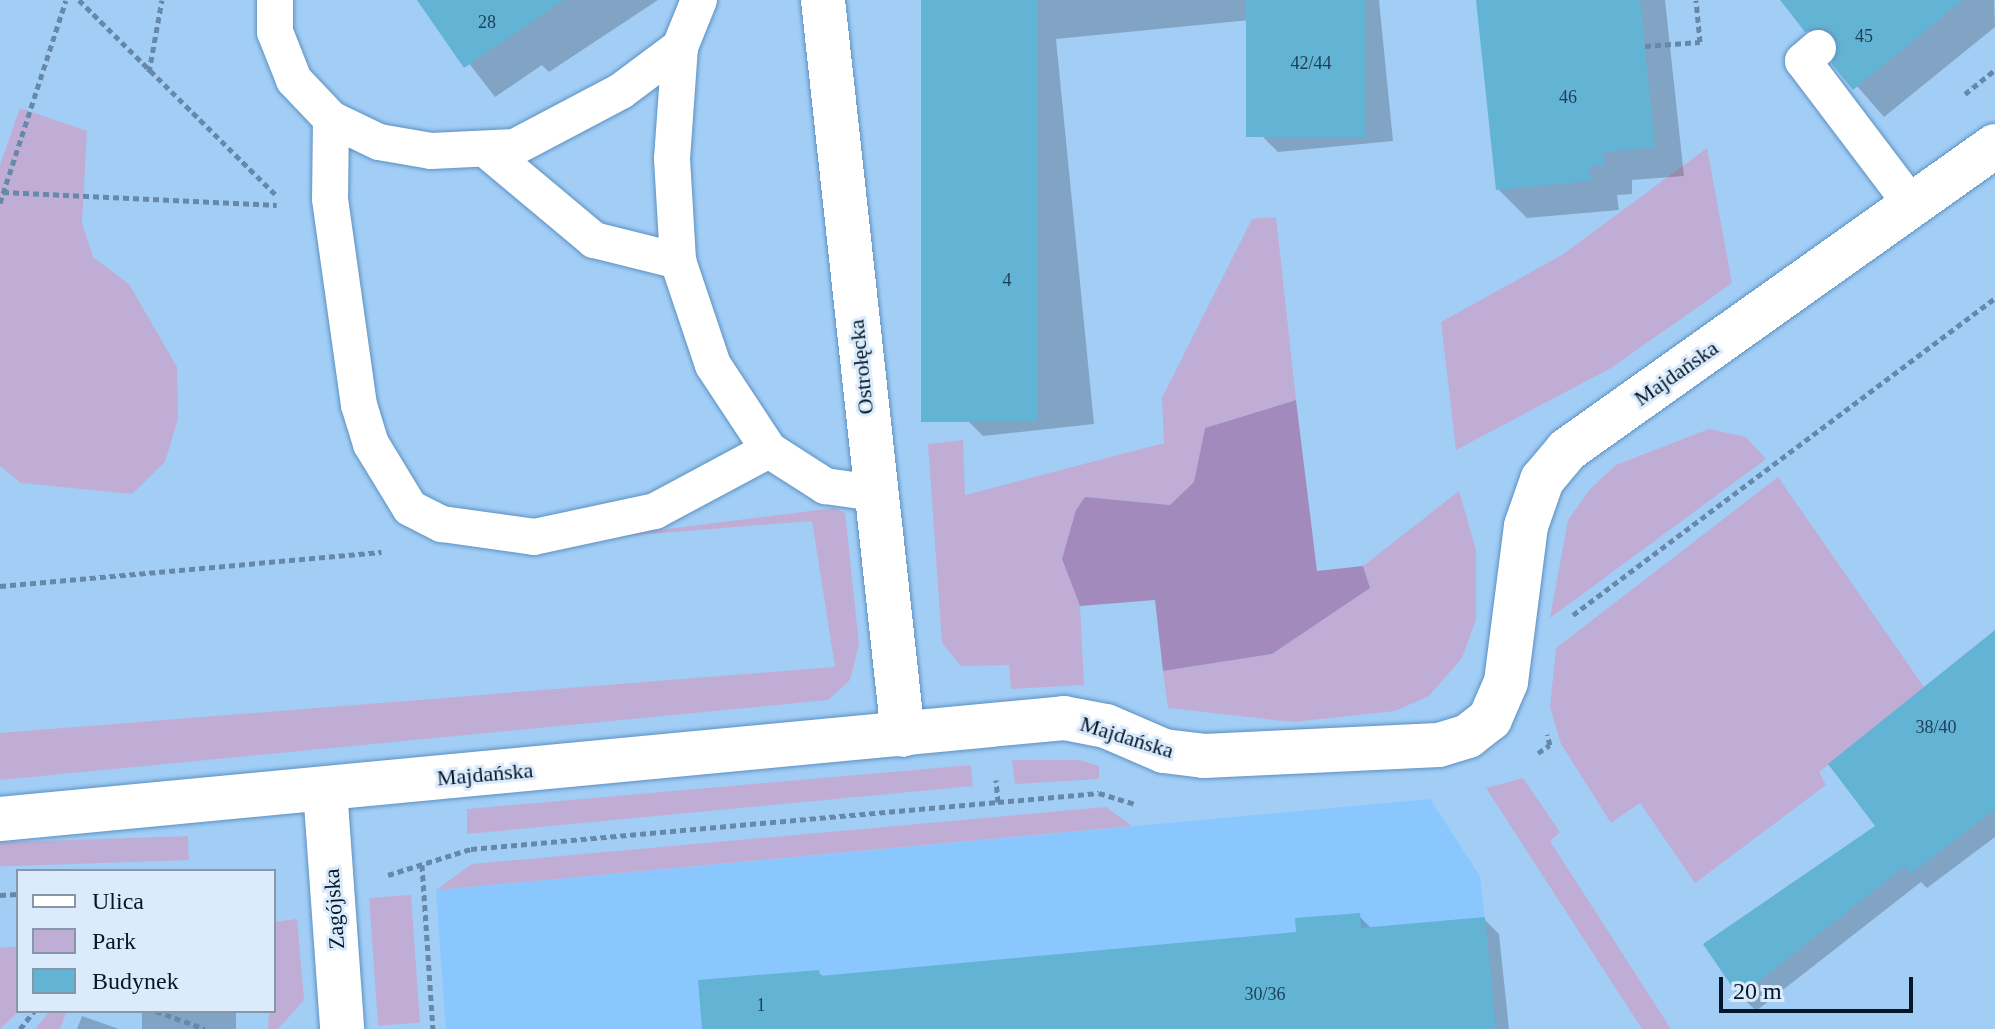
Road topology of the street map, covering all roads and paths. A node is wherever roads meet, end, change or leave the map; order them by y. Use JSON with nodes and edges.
{"nodes":[{"id":1,"x":66,"y":0,"type":"edge"},
{"id":2,"x":79,"y":0,"type":"edge"},
{"id":3,"x":162,"y":0,"type":"edge"},
{"id":4,"x":275,"y":0,"type":"edge"},
{"id":5,"x":699,"y":0,"type":"edge"},
{"id":6,"x":823,"y":0,"type":"edge"},
{"id":7,"x":1696,"y":0,"type":"edge"},
{"id":8,"x":1645,"y":46,"type":"dead end"},
{"id":9,"x":680,"y":47,"type":"junction"},
{"id":10,"x":1818,"y":48,"type":"dead end"},
{"id":11,"x":1995,"y":70,"type":"edge"},
{"id":12,"x":149,"y":72,"type":"junction"},
{"id":13,"x":1951,"y":106,"type":"dead end"},
{"id":14,"x":331,"y":119,"type":"junction"},
{"id":15,"x":1995,"y":146,"type":"edge"},
{"id":16,"x":490,"y":153,"type":"junction"},
{"id":17,"x":3,"y":192,"type":"junction"},
{"id":18,"x":0,"y":203,"type":"edge"},
{"id":19,"x":1914,"y":208,"type":"junction"},
{"id":20,"x":678,"y":261,"type":"junction"},
{"id":21,"x":769,"y":450,"type":"junction"},
{"id":22,"x":875,"y":493,"type":"junction"},
{"id":23,"x":442,"y":524,"type":"junction"},
{"id":24,"x":0,"y":586,"type":"edge"},
{"id":25,"x":991,"y":725,"type":"junction"},
{"id":26,"x":903,"y":735,"type":"junction"},
{"id":27,"x":325,"y":789,"type":"junction"},
{"id":28,"x":0,"y":819,"type":"edge"},
{"id":29,"x":422,"y":865,"type":"junction"},
{"id":30,"x":333,"y":885,"type":"junction"},
{"id":31,"x":32,"y":1013,"type":"edge"},
{"id":32,"x":161,"y":1013,"type":"edge"},
{"id":33,"x":20,"y":1029,"type":"edge"},
{"id":34,"x":205,"y":1029,"type":"edge"},
{"id":35,"x":342,"y":1029,"type":"edge"},
{"id":36,"x":433,"y":1029,"type":"edge"}],
"edges":[{"from":1,"to":17,"type":"path"},
{"from":2,"to":12,"type":"path"},
{"from":3,"to":12,"type":"path"},
{"from":4,"to":14,"type":"lane"},
{"from":5,"to":9,"type":"lane"},
{"from":6,"to":22,"type":"street","name":"Ostrołęcka"},
{"from":7,"to":8,"type":"path"},
{"from":9,"to":16,"type":"lane"},
{"from":9,"to":20,"type":"lane"},
{"from":10,"to":19,"type":"lane"},
{"from":11,"to":13,"type":"path"},
{"from":12,"to":17,"type":"path"},
{"from":14,"to":16,"type":"lane"},
{"from":14,"to":23,"type":"lane"},
{"from":15,"to":19,"type":"street","name":"Majdańska"},
{"from":16,"to":20,"type":"lane"},
{"from":17,"to":18,"type":"path"},
{"from":19,"to":25,"type":"street","name":"Majdańska"},
{"from":20,"to":21,"type":"lane"},
{"from":21,"to":22,"type":"lane"},
{"from":21,"to":23,"type":"lane"},
{"from":22,"to":26,"type":"street","name":"Ostrołęcka"},
{"from":23,"to":24,"type":"path"},
{"from":25,"to":26,"type":"street","name":"Majdańska"},
{"from":25,"to":29,"type":"path"},
{"from":26,"to":27,"type":"street","name":"Majdańska"},
{"from":27,"to":28,"type":"street","name":"Majdańska"},
{"from":27,"to":30,"type":"street","name":"Zagójska"},
{"from":29,"to":30,"type":"path"},
{"from":29,"to":36,"type":"path"},
{"from":30,"to":35,"type":"street","name":"Zagójska"},
{"from":31,"to":33,"type":"path"},
{"from":32,"to":34,"type":"path"}]}
